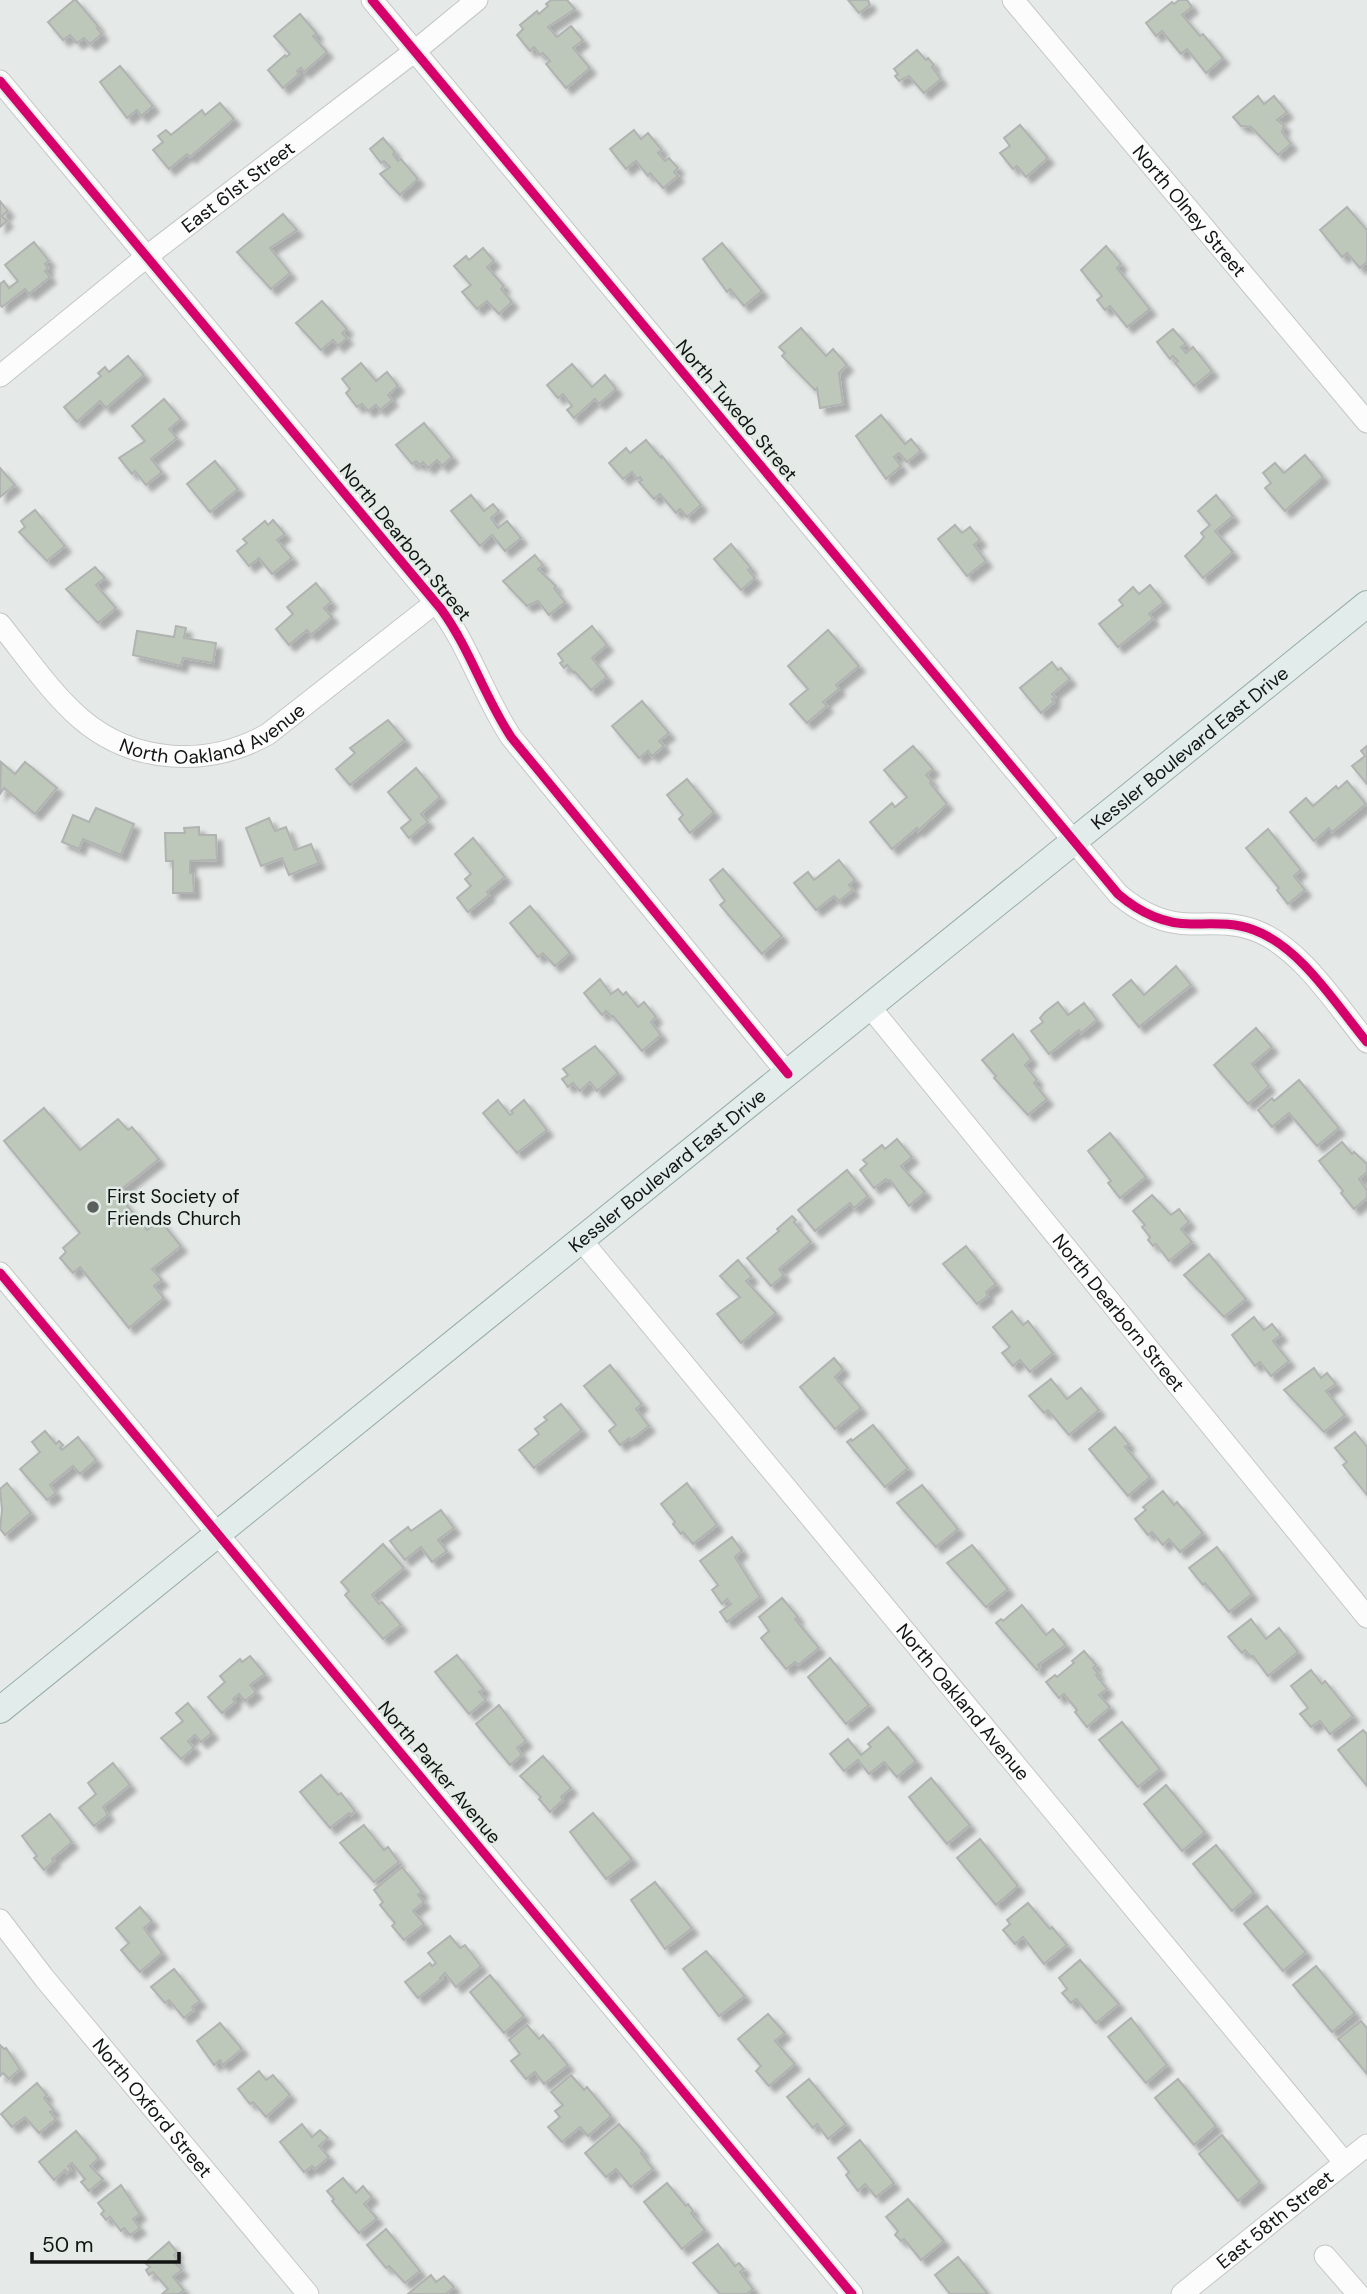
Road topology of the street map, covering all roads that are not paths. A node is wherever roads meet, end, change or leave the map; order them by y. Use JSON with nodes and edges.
{"nodes":[{"id":1,"x":372,"y":0,"type":"edge"},
{"id":2,"x":477,"y":0,"type":"edge"},
{"id":3,"x":1013,"y":0,"type":"edge"},
{"id":4,"x":415,"y":51,"type":"junction"},
{"id":5,"x":0,"y":81,"type":"edge"},
{"id":6,"x":146,"y":257,"type":"junction"},
{"id":7,"x":0,"y":376,"type":"edge"},
{"id":8,"x":1367,"y":422,"type":"edge"},
{"id":9,"x":436,"y":602,"type":"junction"},
{"id":10,"x":1367,"y":604,"type":"edge"},
{"id":11,"x":0,"y":624,"type":"edge"},
{"id":12,"x":1076,"y":841,"type":"junction"},
{"id":13,"x":870,"y":1007,"type":"junction"},
{"id":14,"x":1367,"y":1042,"type":"edge"},
{"id":15,"x":788,"y":1074,"type":"junction"},
{"id":16,"x":582,"y":1241,"type":"junction"},
{"id":17,"x":0,"y":1273,"type":"edge"},
{"id":18,"x":219,"y":1535,"type":"junction"},
{"id":19,"x":1367,"y":1618,"type":"edge"},
{"id":20,"x":0,"y":1710,"type":"edge"},
{"id":21,"x":0,"y":1920,"type":"edge"},
{"id":22,"x":1367,"y":2145,"type":"edge"},
{"id":23,"x":1345,"y":2163,"type":"junction"},
{"id":24,"x":1325,"y":2256,"type":"dead end"},
{"id":25,"x":307,"y":2294,"type":"edge"},
{"id":26,"x":852,"y":2294,"type":"edge"},
{"id":27,"x":1182,"y":2294,"type":"edge"},
{"id":28,"x":1358,"y":2294,"type":"edge"}],
"edges":[{"from":1,"to":4,"type":"street","name":"North Tuxedo Street"},
{"from":2,"to":4,"type":"street","name":"East 61st Street"},
{"from":3,"to":8,"type":"street","name":"North Olney Street"},
{"from":4,"to":6,"type":"street","name":"East 61st Street"},
{"from":4,"to":12,"type":"street","name":"North Tuxedo Street"},
{"from":5,"to":6,"type":"street","name":"North Dearborn Street"},
{"from":6,"to":7,"type":"street","name":"East 61st Street"},
{"from":6,"to":9,"type":"street","name":"North Dearborn Street"},
{"from":9,"to":11,"type":"street","name":"North Oakland Avenue"},
{"from":9,"to":15,"type":"street","name":"North Dearborn Street"},
{"from":10,"to":12,"type":"main road","name":"Kessler Boulevard East Drive"},
{"from":12,"to":13,"type":"main road","name":"Kessler Boulevard East Drive"},
{"from":12,"to":14,"type":"street","name":"North Tuxedo Street"},
{"from":13,"to":15,"type":"main road","name":"Kessler Boulevard East Drive"},
{"from":13,"to":19,"type":"street","name":"North Dearborn Street"},
{"from":15,"to":16,"type":"main road","name":"Kessler Boulevard East Drive"},
{"from":16,"to":18,"type":"main road","name":"Kessler Boulevard East Drive"},
{"from":16,"to":23,"type":"street","name":"North Oakland Avenue"},
{"from":17,"to":18,"type":"street","name":"North Parker Avenue"},
{"from":18,"to":20,"type":"main road","name":"Kessler Boulevard East Drive"},
{"from":18,"to":26,"type":"street","name":"North Parker Avenue"},
{"from":21,"to":25,"type":"street","name":"North Oxford Street"},
{"from":22,"to":23,"type":"street","name":"East 58th Street"},
{"from":23,"to":27,"type":"street","name":"East 58th Street"},
{"from":24,"to":28,"type":"street"}]}
